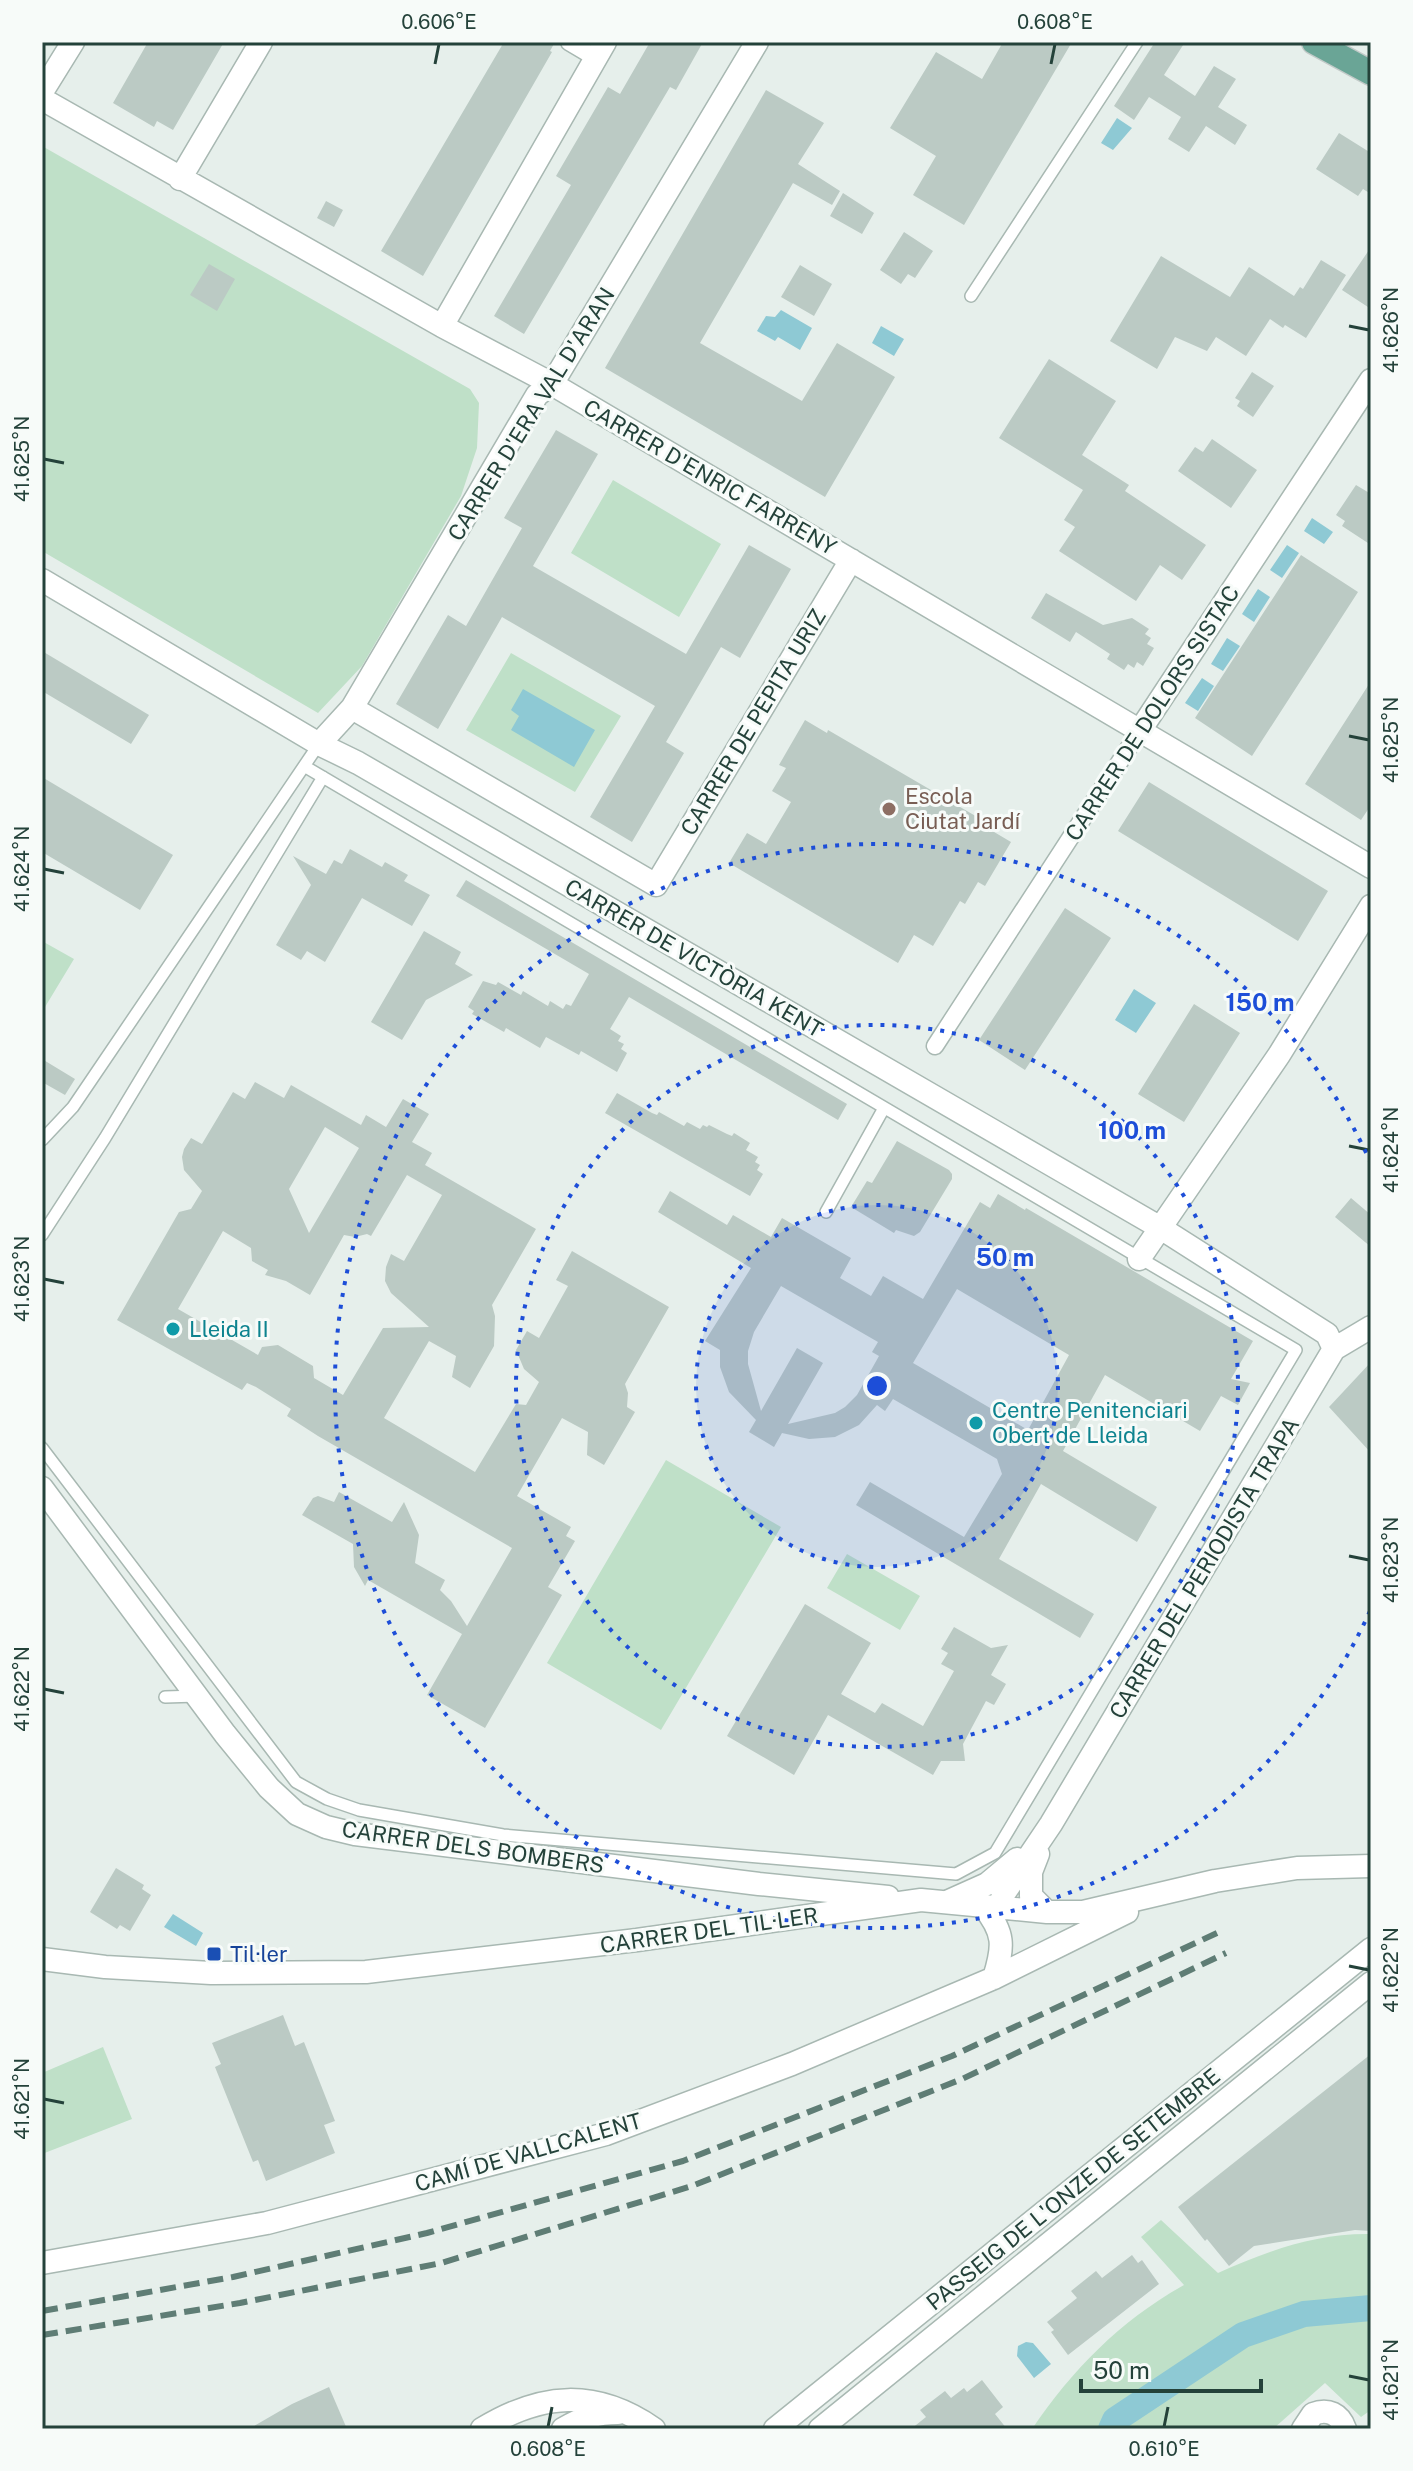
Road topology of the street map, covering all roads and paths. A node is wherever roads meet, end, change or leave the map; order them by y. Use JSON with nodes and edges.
{"nodes":[{"id":1,"x":73,"y":42,"type":"edge"},
{"id":2,"x":261,"y":42,"type":"edge"},
{"id":3,"x":569,"y":42,"type":"edge"},
{"id":4,"x":757,"y":42,"type":"edge"},
{"id":5,"x":1137,"y":42,"type":"edge"},
{"id":6,"x":1314,"y":42,"type":"edge"},
{"id":7,"x":601,"y":50,"type":"edge"},
{"id":8,"x":1371,"y":73,"type":"edge"},
{"id":9,"x":42,"y":92,"type":"edge"},
{"id":10,"x":42,"y":99,"type":"edge"},
{"id":11,"x":180,"y":179,"type":"junction"},
{"id":12,"x":971,"y":296,"type":"dead end"},
{"id":13,"x":442,"y":326,"type":"junction"},
{"id":14,"x":1371,"y":380,"type":"edge"},
{"id":15,"x":552,"y":384,"type":"junction"},
{"id":16,"x":851,"y":560,"type":"junction"},
{"id":17,"x":42,"y":580,"type":"edge"},
{"id":18,"x":352,"y":708,"type":"junction"},
{"id":19,"x":1141,"y":729,"type":"junction"},
{"id":20,"x":319,"y":744,"type":"junction"},
{"id":21,"x":304,"y":766,"type":"junction"},
{"id":22,"x":323,"y":777,"type":"junction"},
{"id":23,"x":1371,"y":867,"type":"edge"},
{"id":24,"x":656,"y":885,"type":"joint"},
{"id":25,"x":1371,"y":906,"type":"edge"},
{"id":26,"x":935,"y":1046,"type":"dead end"},
{"id":27,"x":884,"y":1108,"type":"junction"},
{"id":28,"x":42,"y":1140,"type":"edge"},
{"id":29,"x":826,"y":1212,"type":"dead end"},
{"id":30,"x":1159,"y":1227,"type":"junction"},
{"id":31,"x":42,"y":1235,"type":"edge"},
{"id":32,"x":1139,"y":1259,"type":"junction"},
{"id":33,"x":1371,"y":1327,"type":"edge"},
{"id":34,"x":1334,"y":1349,"type":"junction"},
{"id":35,"x":42,"y":1448,"type":"edge"},
{"id":36,"x":42,"y":1488,"type":"edge"},
{"id":37,"x":197,"y":1696,"type":"junction"},
{"id":38,"x":165,"y":1697,"type":"dead end"},
{"id":39,"x":1051,"y":1824,"type":"junction"},
{"id":40,"x":1371,"y":1866,"type":"edge"},
{"id":41,"x":1156,"y":1896,"type":"junction"},
{"id":42,"x":921,"y":1900,"type":"junction"},
{"id":43,"x":945,"y":1902,"type":"junction"},
{"id":44,"x":991,"y":1907,"type":"junction"},
{"id":45,"x":1047,"y":1912,"type":"junction"},
{"id":46,"x":1371,"y":1949,"type":"edge"},
{"id":47,"x":42,"y":1959,"type":"edge"},
{"id":48,"x":994,"y":1978,"type":"junction"},
{"id":49,"x":1371,"y":1983,"type":"edge"},
{"id":50,"x":42,"y":2263,"type":"edge"},
{"id":51,"x":627,"y":2413,"type":"junction"},
{"id":52,"x":482,"y":2429,"type":"edge"},
{"id":53,"x":563,"y":2429,"type":"edge"},
{"id":54,"x":654,"y":2429,"type":"edge"},
{"id":55,"x":775,"y":2429,"type":"edge"},
{"id":56,"x":820,"y":2429,"type":"edge"},
{"id":57,"x":1303,"y":2429,"type":"edge"},
{"id":58,"x":1345,"y":2429,"type":"edge"}],
"edges":[{"from":1,"to":9,"type":"street"},
{"from":2,"to":11,"type":"street"},
{"from":3,"to":7,"type":"street"},
{"from":4,"to":15,"type":"street","name":"CARRER D'ERA VAL D'ARAN"},
{"from":5,"to":12,"type":"lane"},
{"from":6,"to":8,"type":"main road"},
{"from":7,"to":13,"type":"street"},
{"from":10,"to":11,"type":"street","name":"CARRER D'ENRIC FARRENY"},
{"from":11,"to":13,"type":"street","name":"CARRER D'ENRIC FARRENY"},
{"from":13,"to":15,"type":"street","name":"CARRER D'ENRIC FARRENY"},
{"from":14,"to":19,"type":"street","name":"CARRER DE DOLORS SISTAC"},
{"from":15,"to":16,"type":"street","name":"CARRER D'ENRIC FARRENY"},
{"from":15,"to":18,"type":"street","name":"CARRER D'ERA VAL D'ARAN"},
{"from":16,"to":19,"type":"street","name":"CARRER D'ENRIC FARRENY"},
{"from":16,"to":24,"type":"street","name":"CARRER DE PEPITA URIZ"},
{"from":17,"to":20,"type":"street","name":"CARRER DE VICTÒRIA KENT"},
{"from":18,"to":20,"type":"street","name":"CARRER D'ERA VAL D'ARAN"},
{"from":18,"to":24,"type":"street","name":"CARRER DE VICTÒRIA KENT"},
{"from":19,"to":23,"type":"street","name":"CARRER D'ENRIC FARRENY"},
{"from":19,"to":26,"type":"street","name":"CARRER DE DOLORS SISTAC"},
{"from":20,"to":21,"type":"lane","name":"CARRER D'ERA VAL D'ARAN"},
{"from":20,"to":30,"type":"street","name":"CARRER DE VICTÒRIA KENT"},
{"from":21,"to":22,"type":"lane","name":"CARRER DE VICTÒRIA KENT"},
{"from":21,"to":28,"type":"lane","name":"CARRER D'ERA VAL D'ARAN"},
{"from":22,"to":27,"type":"lane","name":"CARRER DE VICTÒRIA KENT"},
{"from":22,"to":31,"type":"lane"},
{"from":25,"to":30,"type":"street"},
{"from":27,"to":29,"type":"lane"},
{"from":27,"to":32,"type":"lane","name":"CARRER DE VICTÒRIA KENT"},
{"from":30,"to":32,"type":"street"},
{"from":30,"to":34,"type":"street","name":"CARRER DE VICTÒRIA KENT"},
{"from":32,"to":35,"type":"lane","name":"CARRER DE VICTÒRIA KENT"},
{"from":33,"to":34,"type":"street","name":"CARRER DEL PERIODISTA TRAPA"},
{"from":34,"to":39,"type":"street","name":"CARRER DEL PERIODISTA TRAPA"},
{"from":36,"to":37,"type":"street","name":"CARRER DELS BOMBERS"},
{"from":37,"to":38,"type":"lane"},
{"from":37,"to":42,"type":"street","name":"CARRER DELS BOMBERS"},
{"from":39,"to":43,"type":"street","name":"CARRER DEL PERIODISTA TRAPA"},
{"from":39,"to":44,"type":"street","name":"CARRER DEL PERIODISTA TRAPA"},
{"from":39,"to":45,"type":"street","name":"CARRER DEL PERIODISTA TRAPA"},
{"from":40,"to":41,"type":"street","name":"CARRER DEL TIL·LER"},
{"from":41,"to":45,"type":"street","name":"CARRER DEL TIL·LER"},
{"from":41,"to":48,"type":"street","name":"CAMÍ DE VALLCALENT"},
{"from":42,"to":43,"type":"street","name":"CARRER DEL TIL·LER"},
{"from":42,"to":47,"type":"street","name":"CARRER DEL TIL·LER"},
{"from":43,"to":44,"type":"street","name":"CARRER DEL TIL·LER"},
{"from":44,"to":45,"type":"street","name":"CARRER DEL TIL·LER"},
{"from":44,"to":48,"type":"street"},
{"from":46,"to":55,"type":"street","name":"PASSEIG DE L'ONZE DE SETEMBRE"},
{"from":48,"to":50,"type":"street","name":"CAMÍ DE VALLCALENT"},
{"from":49,"to":56,"type":"street","name":"PASSEIG DE L'ONZE DE SETEMBRE"},
{"from":51,"to":52,"type":"street"},
{"from":51,"to":53,"type":"street"},
{"from":51,"to":54,"type":"street"},
{"from":57,"to":58,"type":"street"}]}
